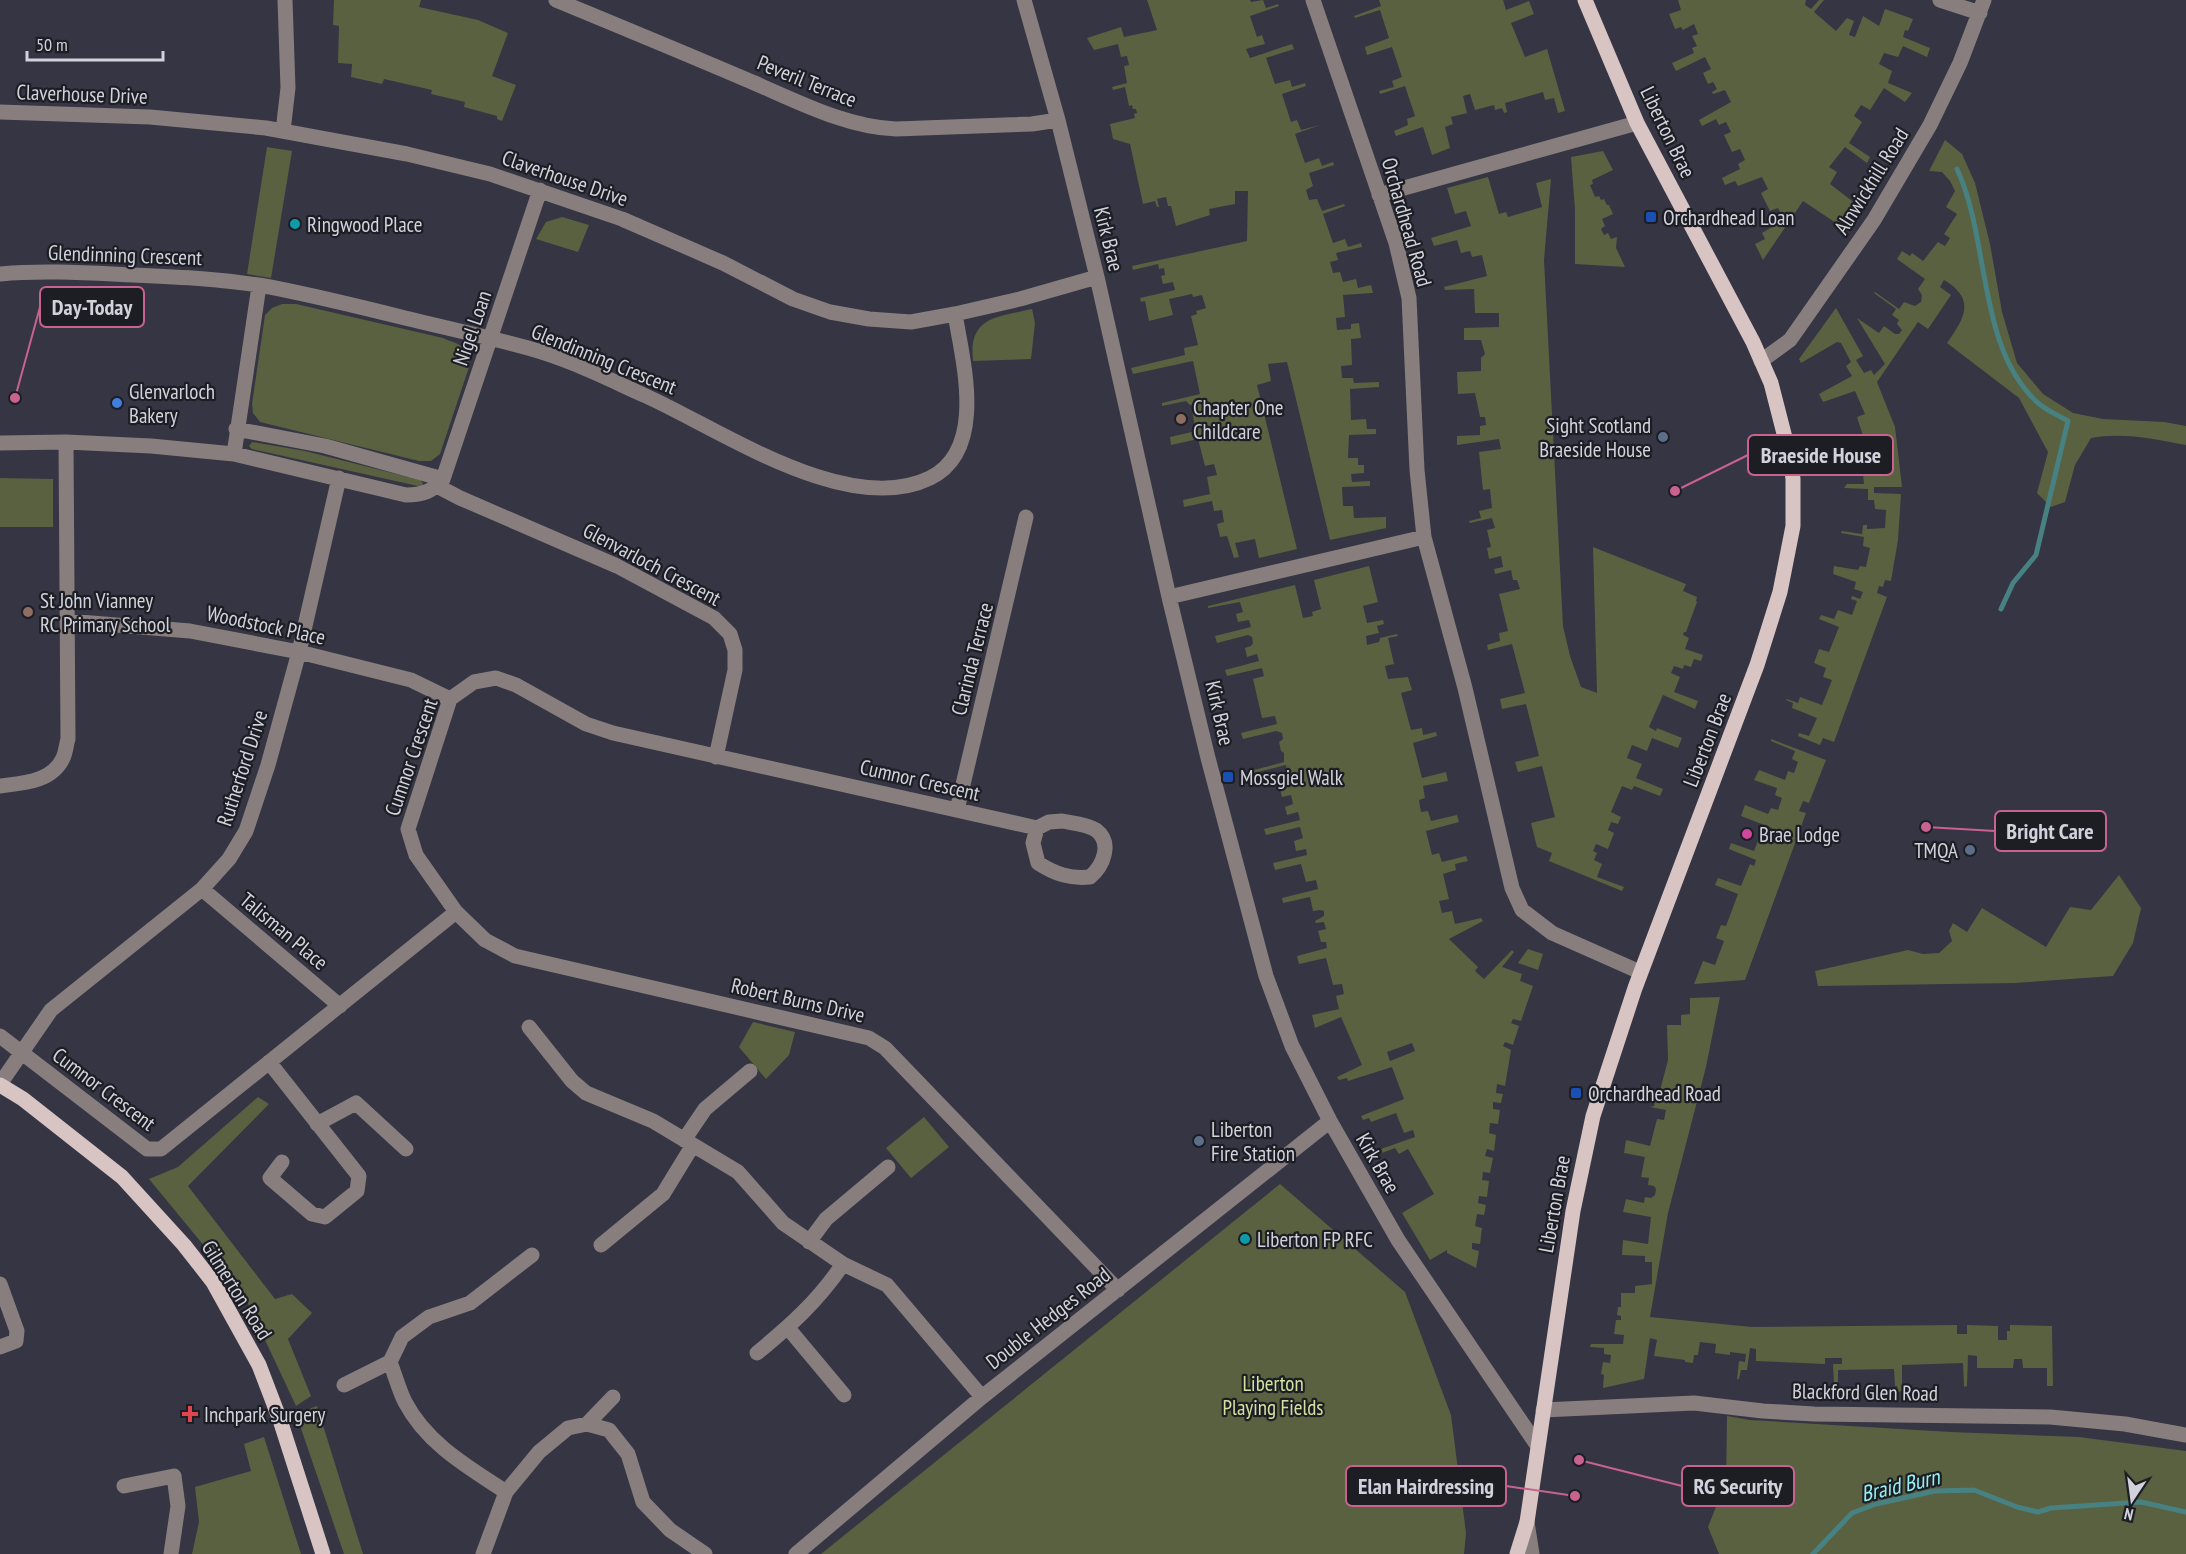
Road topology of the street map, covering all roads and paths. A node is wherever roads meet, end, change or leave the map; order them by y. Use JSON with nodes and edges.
{"nodes":[{"id":1,"x":285,"y":0,"type":"edge"},
{"id":2,"x":556,"y":0,"type":"edge"},
{"id":3,"x":1024,"y":0,"type":"edge"},
{"id":4,"x":1313,"y":0,"type":"edge"},
{"id":5,"x":1585,"y":0,"type":"edge"},
{"id":6,"x":1940,"y":0,"type":"edge"},
{"id":7,"x":1982,"y":7,"type":"edge"},
{"id":8,"x":0,"y":112,"type":"edge"},
{"id":9,"x":1058,"y":120,"type":"junction"},
{"id":10,"x":1637,"y":123,"type":"junction"},
{"id":11,"x":283,"y":131,"type":"junction"},
{"id":12,"x":540,"y":190,"type":"junction"},
{"id":13,"x":1379,"y":195,"type":"junction"},
{"id":14,"x":0,"y":274,"type":"edge"},
{"id":15,"x":1097,"y":277,"type":"junction"},
{"id":16,"x":259,"y":286,"type":"junction"},
{"id":17,"x":955,"y":314,"type":"junction"},
{"id":18,"x":490,"y":340,"type":"junction"},
{"id":19,"x":1761,"y":361,"type":"junction"},
{"id":20,"x":236,"y":429,"type":"junction"},
{"id":21,"x":66,"y":441,"type":"junction"},
{"id":22,"x":0,"y":443,"type":"edge"},
{"id":23,"x":234,"y":454,"type":"junction"},
{"id":24,"x":339,"y":478,"type":"junction"},
{"id":25,"x":440,"y":482,"type":"junction"},
{"id":26,"x":1026,"y":517,"type":"dead end"},
{"id":27,"x":1424,"y":537,"type":"junction"},
{"id":28,"x":1169,"y":597,"type":"junction"},
{"id":29,"x":67,"y":621,"type":"junction"},
{"id":30,"x":299,"y":652,"type":"junction"},
{"id":31,"x":450,"y":699,"type":"junction"},
{"id":32,"x":716,"y":757,"type":"junction"},
{"id":33,"x":0,"y":786,"type":"edge"},
{"id":34,"x":957,"y":810,"type":"junction"},
{"id":35,"x":1037,"y":828,"type":"junction"},
{"id":36,"x":202,"y":888,"type":"junction"},
{"id":37,"x":456,"y":912,"type":"junction"},
{"id":38,"x":1640,"y":972,"type":"junction"},
{"id":39,"x":340,"y":1006,"type":"junction"},
{"id":40,"x":529,"y":1027,"type":"dead end"},
{"id":41,"x":0,"y":1036,"type":"edge"},
{"id":42,"x":20,"y":1052,"type":"junction"},
{"id":43,"x":269,"y":1062,"type":"junction"},
{"id":44,"x":750,"y":1071,"type":"dead end"},
{"id":45,"x":0,"y":1084,"type":"edge"},
{"id":46,"x":1330,"y":1121,"type":"junction"},
{"id":47,"x":317,"y":1124,"type":"junction"},
{"id":48,"x":688,"y":1142,"type":"junction"},
{"id":49,"x":406,"y":1149,"type":"dead end"},
{"id":50,"x":282,"y":1162,"type":"dead end"},
{"id":51,"x":888,"y":1167,"type":"dead end"},
{"id":52,"x":809,"y":1242,"type":"junction"},
{"id":53,"x":601,"y":1245,"type":"dead end"},
{"id":54,"x":532,"y":1255,"type":"dead end"},
{"id":55,"x":843,"y":1264,"type":"junction"},
{"id":56,"x":0,"y":1284,"type":"edge"},
{"id":57,"x":1118,"y":1290,"type":"junction"},
{"id":58,"x":788,"y":1328,"type":"junction"},
{"id":59,"x":0,"y":1347,"type":"edge"},
{"id":60,"x":757,"y":1353,"type":"dead end"},
{"id":61,"x":390,"y":1362,"type":"junction"},
{"id":62,"x":344,"y":1386,"type":"dead end"},
{"id":63,"x":844,"y":1395,"type":"dead end"},
{"id":64,"x":613,"y":1397,"type":"dead end"},
{"id":65,"x":982,"y":1397,"type":"junction"},
{"id":66,"x":1543,"y":1410,"type":"junction"},
{"id":67,"x":587,"y":1424,"type":"junction"},
{"id":68,"x":2186,"y":1435,"type":"edge"},
{"id":69,"x":1537,"y":1445,"type":"junction"},
{"id":70,"x":124,"y":1486,"type":"dead end"},
{"id":71,"x":506,"y":1492,"type":"junction"},
{"id":72,"x":1527,"y":1522,"type":"junction"},
{"id":73,"x":171,"y":1554,"type":"edge"},
{"id":74,"x":323,"y":1554,"type":"edge"},
{"id":75,"x":483,"y":1554,"type":"edge"},
{"id":76,"x":705,"y":1554,"type":"edge"},
{"id":77,"x":796,"y":1554,"type":"edge"},
{"id":78,"x":1517,"y":1554,"type":"edge"},
{"id":79,"x":1532,"y":1554,"type":"edge"}],
"edges":[{"from":1,"to":11,"type":"street"},
{"from":2,"to":9,"type":"street","name":"Peveril Terrace"},
{"from":3,"to":9,"type":"street","name":"Kirk Brae"},
{"from":4,"to":13,"type":"street","name":"Orchardhead Road"},
{"from":5,"to":10,"type":"main road","name":"Liberton Brae"},
{"from":6,"to":7,"type":"street"},
{"from":7,"to":19,"type":"street","name":"Alnwickhill Road"},
{"from":8,"to":11,"type":"street","name":"Claverhouse Drive"},
{"from":9,"to":15,"type":"street","name":"Kirk Brae"},
{"from":10,"to":13,"type":"street"},
{"from":10,"to":19,"type":"main road","name":"Liberton Brae"},
{"from":11,"to":12,"type":"street","name":"Claverhouse Drive"},
{"from":12,"to":17,"type":"street","name":"Claverhouse Drive"},
{"from":12,"to":18,"type":"street","name":"Nigel Loan"},
{"from":13,"to":27,"type":"street","name":"Orchardhead Road"},
{"from":14,"to":16,"type":"street","name":"Glendinning Crescent"},
{"from":15,"to":17,"type":"street","name":"Claverhouse Drive"},
{"from":15,"to":28,"type":"street","name":"Kirk Brae"},
{"from":16,"to":18,"type":"street","name":"Glendinning Crescent"},
{"from":16,"to":20,"type":"street"},
{"from":17,"to":18,"type":"street","name":"Glendinning Crescent"},
{"from":18,"to":25,"type":"street","name":"Nigel Loan"},
{"from":19,"to":38,"type":"main road","name":"Liberton Brae"},
{"from":20,"to":23,"type":"street"},
{"from":20,"to":25,"type":"street","name":"Glenvarloch Crescent"},
{"from":21,"to":22,"type":"street"},
{"from":21,"to":23,"type":"street"},
{"from":21,"to":29,"type":"street"},
{"from":23,"to":24,"type":"street"},
{"from":24,"to":25,"type":"street"},
{"from":24,"to":30,"type":"street","name":"Rutherford Drive"},
{"from":25,"to":32,"type":"street","name":"Glenvarloch Crescent"},
{"from":26,"to":34,"type":"street","name":"Clarinda Terrace"},
{"from":27,"to":28,"type":"street"},
{"from":27,"to":38,"type":"street","name":"Orchardhead Road"},
{"from":28,"to":46,"type":"street","name":"Kirk Brae"},
{"from":29,"to":30,"type":"street","name":"Woodstock Place"},
{"from":29,"to":33,"type":"street"},
{"from":30,"to":31,"type":"street","name":"Woodstock Place"},
{"from":30,"to":36,"type":"street","name":"Rutherford Drive"},
{"from":31,"to":32,"type":"street","name":"Cumnor Crescent"},
{"from":31,"to":37,"type":"street","name":"Cumnor Crescent"},
{"from":32,"to":34,"type":"street","name":"Cumnor Crescent"},
{"from":34,"to":35,"type":"street","name":"Cumnor Crescent"},
{"from":35,"to":35,"type":"street","name":"Cumnor Crescent"},
{"from":36,"to":39,"type":"street","name":"Talisman Place"},
{"from":36,"to":42,"type":"street","name":"Rutherford Drive"},
{"from":37,"to":39,"type":"street","name":"Cumnor Crescent"},
{"from":37,"to":57,"type":"street","name":"Robert Burns Drive"},
{"from":38,"to":66,"type":"main road","name":"Liberton Brae"},
{"from":39,"to":43,"type":"street","name":"Cumnor Crescent"},
{"from":40,"to":48,"type":"street"},
{"from":41,"to":42,"type":"street","name":"Cumnor Crescent"},
{"from":42,"to":43,"type":"street","name":"Cumnor Crescent"},
{"from":42,"to":45,"type":"street","name":"Rutherford Drive"},
{"from":43,"to":47,"type":"street"},
{"from":44,"to":48,"type":"street"},
{"from":45,"to":74,"type":"main road","name":"Gilmerton Road"},
{"from":46,"to":57,"type":"street","name":"Double Hedges Road"},
{"from":46,"to":69,"type":"street","name":"Kirk Brae"},
{"from":47,"to":49,"type":"street"},
{"from":47,"to":50,"type":"street"},
{"from":48,"to":52,"type":"street"},
{"from":48,"to":53,"type":"street"},
{"from":51,"to":52,"type":"street"},
{"from":52,"to":55,"type":"street"},
{"from":54,"to":61,"type":"street"},
{"from":55,"to":58,"type":"street"},
{"from":55,"to":65,"type":"street"},
{"from":56,"to":59,"type":"street"},
{"from":57,"to":65,"type":"street","name":"Double Hedges Road"},
{"from":58,"to":60,"type":"street"},
{"from":58,"to":63,"type":"street"},
{"from":61,"to":62,"type":"street"},
{"from":61,"to":71,"type":"street"},
{"from":64,"to":67,"type":"street"},
{"from":65,"to":77,"type":"street","name":"Double Hedges Road"},
{"from":66,"to":68,"type":"street","name":"Blackford Glen Road"},
{"from":66,"to":69,"type":"main road","name":"Liberton Brae"},
{"from":67,"to":71,"type":"street"},
{"from":67,"to":76,"type":"street"},
{"from":69,"to":72,"type":"main road","name":"Liberton Brae"},
{"from":70,"to":73,"type":"street"},
{"from":71,"to":75,"type":"street"},
{"from":72,"to":78,"type":"main road","name":"Liberton Brae"},
{"from":72,"to":79,"type":"street"}]}
